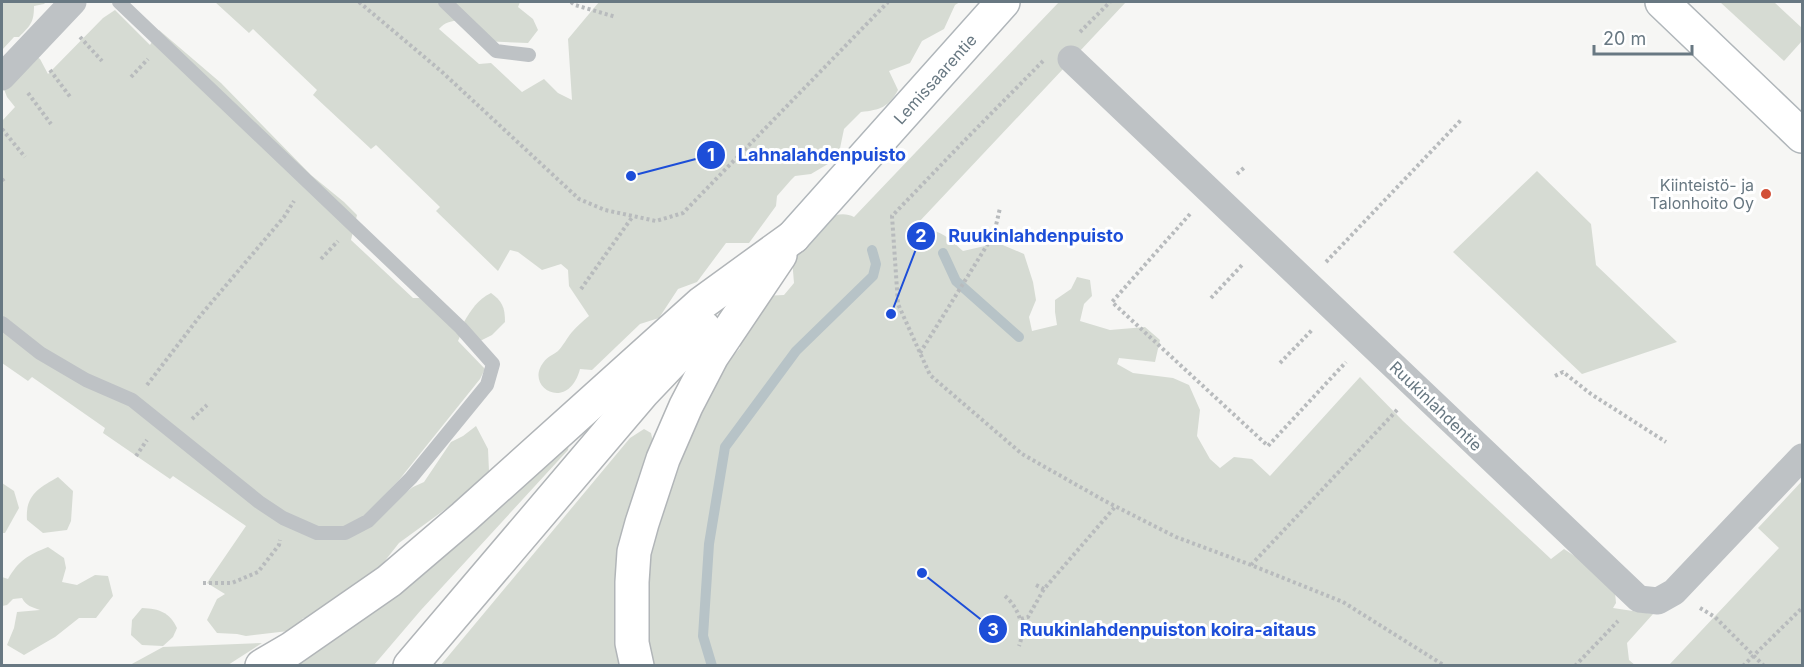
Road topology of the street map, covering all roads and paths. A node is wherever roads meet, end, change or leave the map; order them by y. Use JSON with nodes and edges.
{"nodes":[{"id":1,"x":73,"y":2,"type":"edge"},
{"id":2,"x":119,"y":2,"type":"edge"},
{"id":3,"x":359,"y":2,"type":"edge"},
{"id":4,"x":445,"y":2,"type":"edge"},
{"id":5,"x":571,"y":2,"type":"edge"},
{"id":6,"x":888,"y":2,"type":"edge"},
{"id":7,"x":1003,"y":2,"type":"edge"},
{"id":8,"x":1662,"y":2,"type":"edge"},
{"id":9,"x":616,"y":17,"type":"dead end"},
{"id":10,"x":529,"y":55,"type":"dead end"},
{"id":11,"x":1059,"y":59,"type":"joint"},
{"id":12,"x":4,"y":74,"type":"edge"},
{"id":13,"x":1462,"y":119,"type":"dead end"},
{"id":14,"x":51,"y":124,"type":"dead end"},
{"id":15,"x":2,"y":129,"type":"edge"},
{"id":16,"x":1803,"y":136,"type":"edge"},
{"id":17,"x":25,"y":157,"type":"dead end"},
{"id":18,"x":307,"y":180,"type":"junction"},
{"id":19,"x":1211,"y":192,"type":"junction"},
{"id":20,"x":1000,"y":208,"type":"dead end"},
{"id":21,"x":633,"y":216,"type":"junction"},
{"id":22,"x":793,"y":237,"type":"junction"},
{"id":23,"x":1264,"y":242,"type":"junction"},
{"id":24,"x":1307,"y":282,"type":"junction"},
{"id":25,"x":581,"y":289,"type":"dead end"},
{"id":26,"x":1211,"y":298,"type":"dead end"},
{"id":27,"x":1333,"y":308,"type":"junction"},
{"id":28,"x":2,"y":323,"type":"edge"},
{"id":29,"x":1368,"y":340,"type":"junction"},
{"id":30,"x":920,"y":353,"type":"junction"},
{"id":31,"x":1280,"y":363,"type":"dead end"},
{"id":32,"x":1555,"y":376,"type":"dead end"},
{"id":33,"x":132,"y":400,"type":"junction"},
{"id":34,"x":1400,"y":406,"type":"dead end"},
{"id":35,"x":1666,"y":442,"type":"dead end"},
{"id":36,"x":1803,"y":457,"type":"edge"},
{"id":37,"x":1115,"y":507,"type":"junction"},
{"id":38,"x":282,"y":518,"type":"junction"},
{"id":39,"x":1251,"y":565,"type":"junction"},
{"id":40,"x":203,"y":583,"type":"dead end"},
{"id":41,"x":1036,"y":585,"type":"dead end"},
{"id":42,"x":1044,"y":589,"type":"junction"},
{"id":43,"x":1674,"y":592,"type":"junction"},
{"id":44,"x":1005,"y":596,"type":"dead end"},
{"id":45,"x":1639,"y":599,"type":"junction"},
{"id":46,"x":1803,"y":608,"type":"edge"},
{"id":47,"x":1022,"y":619,"type":"junction"},
{"id":48,"x":1019,"y":646,"type":"dead end"},
{"id":49,"x":1754,"y":655,"type":"junction"},
{"id":50,"x":262,"y":666,"type":"edge"},
{"id":51,"x":410,"y":666,"type":"edge"},
{"id":52,"x":637,"y":666,"type":"edge"},
{"id":53,"x":1445,"y":666,"type":"edge"},
{"id":54,"x":1575,"y":666,"type":"edge"},
{"id":55,"x":1743,"y":666,"type":"edge"},
{"id":56,"x":1764,"y":666,"type":"edge"}],
"edges":[{"from":1,"to":12,"type":"street"},
{"from":2,"to":18,"type":"lane"},
{"from":3,"to":21,"type":"path"},
{"from":4,"to":10,"type":"lane"},
{"from":5,"to":9,"type":"path"},
{"from":6,"to":21,"type":"path"},
{"from":7,"to":22,"type":"main road","name":"Lemissaarentie"},
{"from":8,"to":16,"type":"main road"},
{"from":11,"to":19,"type":"street","name":"Ruukinlahdentie"},
{"from":11,"to":30,"type":"path"},
{"from":12,"to":14,"type":"path"},
{"from":13,"to":24,"type":"path"},
{"from":15,"to":17,"type":"path"},
{"from":18,"to":33,"type":"path"},
{"from":18,"to":38,"type":"lane"},
{"from":19,"to":23,"type":"street","name":"Ruukinlahdentie"},
{"from":19,"to":29,"type":"path"},
{"from":20,"to":30,"type":"path"},
{"from":21,"to":25,"type":"path"},
{"from":22,"to":50,"type":"main road"},
{"from":22,"to":51,"type":"main road"},
{"from":22,"to":52,"type":"main road"},
{"from":23,"to":24,"type":"street","name":"Ruukinlahdentie"},
{"from":23,"to":26,"type":"path"},
{"from":24,"to":27,"type":"street","name":"Ruukinlahdentie"},
{"from":27,"to":29,"type":"street","name":"Ruukinlahdentie"},
{"from":27,"to":31,"type":"path"},
{"from":28,"to":33,"type":"lane"},
{"from":29,"to":45,"type":"street","name":"Ruukinlahdentie"},
{"from":30,"to":37,"type":"path"},
{"from":32,"to":35,"type":"path"},
{"from":33,"to":38,"type":"lane"},
{"from":34,"to":39,"type":"path"},
{"from":36,"to":43,"type":"street"},
{"from":37,"to":39,"type":"path"},
{"from":37,"to":42,"type":"path"},
{"from":38,"to":40,"type":"path"},
{"from":39,"to":53,"type":"path"},
{"from":41,"to":42,"type":"path"},
{"from":42,"to":47,"type":"path"},
{"from":43,"to":45,"type":"street"},
{"from":43,"to":49,"type":"path"},
{"from":44,"to":47,"type":"path"},
{"from":45,"to":54,"type":"path"},
{"from":46,"to":49,"type":"path"},
{"from":47,"to":48,"type":"path"},
{"from":49,"to":55,"type":"path"},
{"from":49,"to":56,"type":"path"}]}
